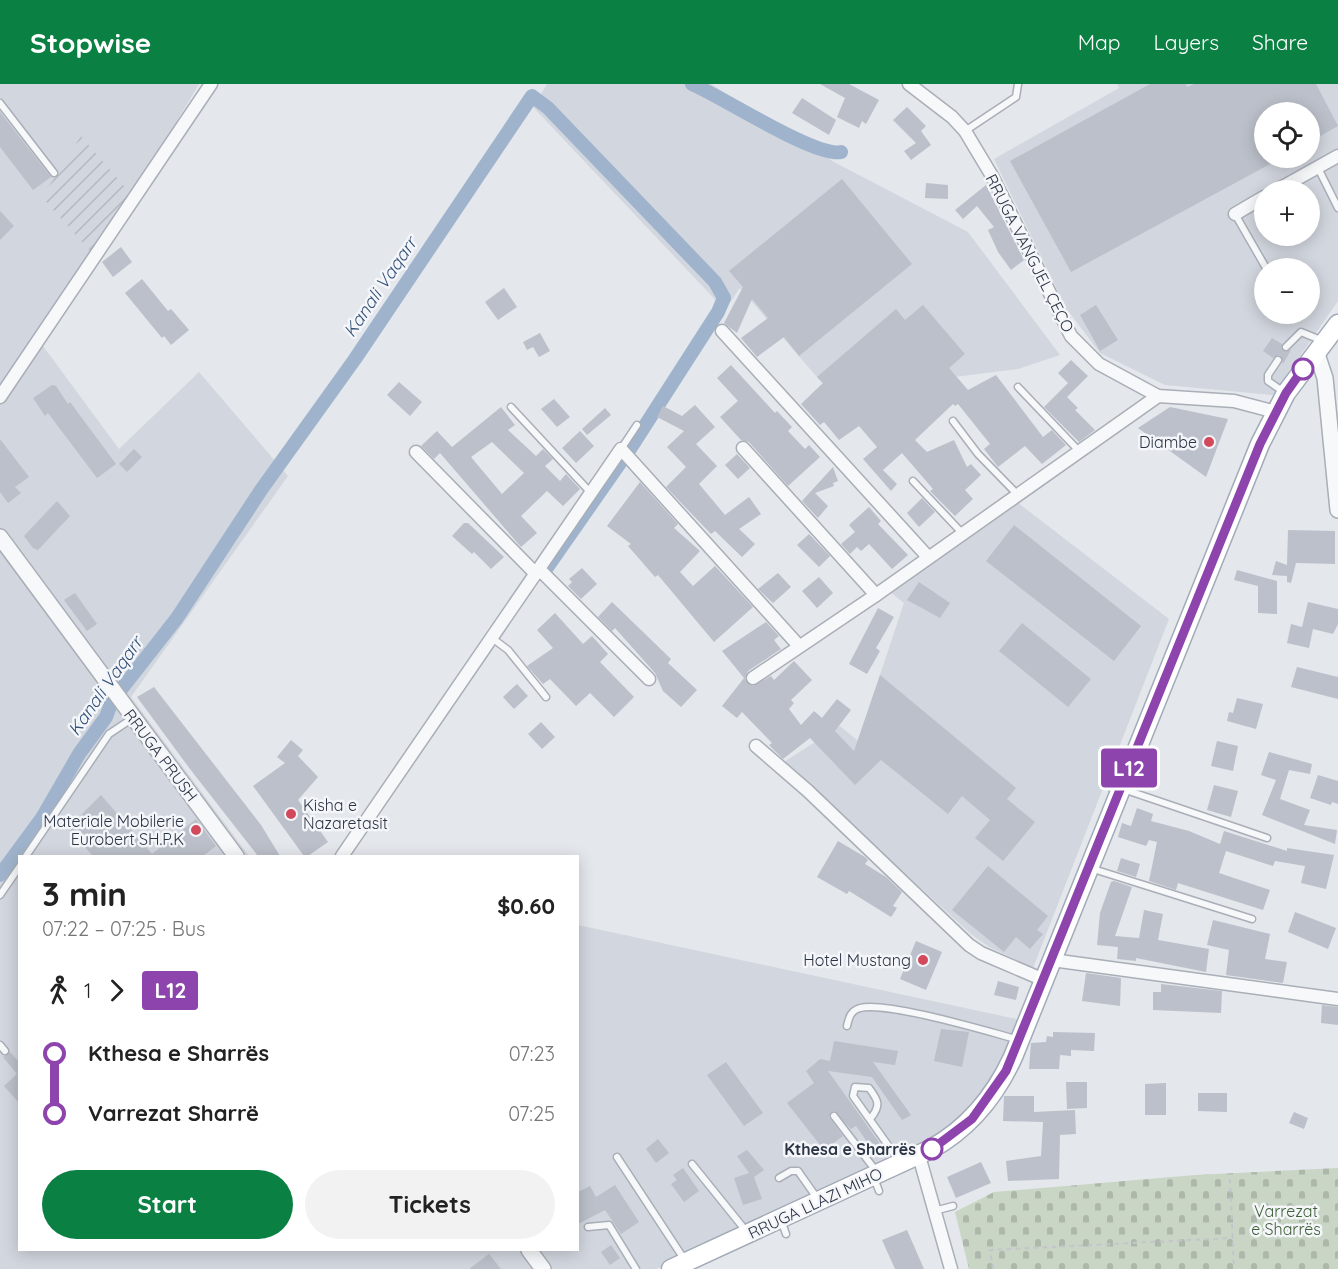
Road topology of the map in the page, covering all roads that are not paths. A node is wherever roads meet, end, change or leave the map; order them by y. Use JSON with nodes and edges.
{"nodes":[{"id":1,"x":211,"y":84,"type":"edge"},
{"id":2,"x":909,"y":84,"type":"edge"},
{"id":3,"x":1018,"y":84,"type":"edge"},
{"id":4,"x":0,"y":103,"type":"edge"},
{"id":5,"x":965,"y":131,"type":"junction"},
{"id":6,"x":1338,"y":156,"type":"edge"},
{"id":7,"x":1320,"y":167,"type":"edge"},
{"id":8,"x":1318,"y":168,"type":"joint"},
{"id":9,"x":54,"y":173,"type":"dead end"},
{"id":10,"x":1296,"y":180,"type":"edge"},
{"id":11,"x":1254,"y":203,"type":"edge"},
{"id":12,"x":1338,"y":208,"type":"edge"},
{"id":13,"x":1235,"y":214,"type":"joint"},
{"id":14,"x":1260,"y":258,"type":"edge"},
{"id":15,"x":1338,"y":324,"type":"edge"},
{"id":16,"x":722,"y":331,"type":"dead end"},
{"id":17,"x":1286,"y":347,"type":"dead end"},
{"id":18,"x":1320,"y":347,"type":"junction"},
{"id":19,"x":1278,"y":360,"type":"dead end"},
{"id":20,"x":1018,"y":387,"type":"dead end"},
{"id":21,"x":1286,"y":393,"type":"junction"},
{"id":22,"x":1158,"y":396,"type":"junction"},
{"id":23,"x":0,"y":397,"type":"edge"},
{"id":24,"x":511,"y":407,"type":"dead end"},
{"id":25,"x":1276,"y":412,"type":"junction"},
{"id":26,"x":953,"y":421,"type":"dead end"},
{"id":27,"x":637,"y":425,"type":"dead end"},
{"id":28,"x":621,"y":448,"type":"junction"},
{"id":29,"x":743,"y":448,"type":"dead end"},
{"id":30,"x":416,"y":452,"type":"dead end"},
{"id":31,"x":1080,"y":452,"type":"junction"},
{"id":32,"x":913,"y":481,"type":"dead end"},
{"id":33,"x":1336,"y":483,"type":"edge"},
{"id":34,"x":591,"y":494,"type":"junction"},
{"id":35,"x":1018,"y":495,"type":"junction"},
{"id":36,"x":1338,"y":510,"type":"edge"},
{"id":37,"x":963,"y":534,"type":"junction"},
{"id":38,"x":0,"y":537,"type":"edge"},
{"id":39,"x":928,"y":558,"type":"junction"},
{"id":40,"x":538,"y":572,"type":"junction"},
{"id":41,"x":876,"y":595,"type":"junction"},
{"id":42,"x":492,"y":639,"type":"junction"},
{"id":43,"x":799,"y":646,"type":"junction"},
{"id":44,"x":753,"y":678,"type":"dead end"},
{"id":45,"x":649,"y":679,"type":"dead end"},
{"id":46,"x":546,"y":697,"type":"dead end"},
{"id":47,"x":134,"y":718,"type":"junction"},
{"id":48,"x":756,"y":746,"type":"dead end"},
{"id":49,"x":1104,"y":782,"type":"dead end"},
{"id":50,"x":1120,"y":791,"type":"junction"},
{"id":51,"x":1267,"y":838,"type":"dead end"},
{"id":52,"x":27,"y":855,"type":"edge"},
{"id":53,"x":235,"y":855,"type":"edge"},
{"id":54,"x":343,"y":855,"type":"edge"},
{"id":55,"x":1089,"y":868,"type":"junction"},
{"id":56,"x":18,"y":869,"type":"edge"},
{"id":57,"x":0,"y":895,"type":"edge"},
{"id":58,"x":1252,"y":919,"type":"dead end"},
{"id":59,"x":1052,"y":960,"type":"junction"},
{"id":60,"x":1044,"y":980,"type":"junction"},
{"id":61,"x":1338,"y":999,"type":"edge"},
{"id":62,"x":847,"y":1026,"type":"dead end"},
{"id":63,"x":1020,"y":1040,"type":"junction"},
{"id":64,"x":834,"y":1116,"type":"dead end"},
{"id":65,"x":870,"y":1119,"type":"junction"},
{"id":66,"x":919,"y":1156,"type":"junction"},
{"id":67,"x":617,"y":1157,"type":"dead end"},
{"id":68,"x":692,"y":1164,"type":"dead end"},
{"id":69,"x":902,"y":1164,"type":"junction"},
{"id":70,"x":779,"y":1179,"type":"dead end"},
{"id":71,"x":877,"y":1180,"type":"junction"},
{"id":72,"x":819,"y":1201,"type":"junction"},
{"id":73,"x":953,"y":1206,"type":"dead end"},
{"id":74,"x":934,"y":1211,"type":"junction"},
{"id":75,"x":588,"y":1227,"type":"dead end"},
{"id":76,"x":748,"y":1234,"type":"junction"},
{"id":77,"x":530,"y":1251,"type":"edge"},
{"id":78,"x":679,"y":1266,"type":"edge"},
{"id":79,"x":543,"y":1269,"type":"edge"},
{"id":80,"x":636,"y":1269,"type":"edge"},
{"id":81,"x":951,"y":1269,"type":"edge"}],
"edges":[{"from":1,"to":23,"type":"street"},
{"from":2,"to":5,"type":"street","name":"RRUGA VANGJEL ÇEÇO"},
{"from":3,"to":5,"type":"lane"},
{"from":4,"to":9,"type":"lane"},
{"from":5,"to":22,"type":"street","name":"RRUGA VANGJEL ÇEÇO"},
{"from":6,"to":7,"type":"street"},
{"from":8,"to":10,"type":"street"},
{"from":8,"to":12,"type":"lane"},
{"from":11,"to":13,"type":"street"},
{"from":13,"to":14,"type":"lane"},
{"from":15,"to":18,"type":"main road","name":"RRUGA LLAZI MIHO"},
{"from":16,"to":39,"type":"street"},
{"from":17,"to":18,"type":"lane"},
{"from":18,"to":21,"type":"main road","name":"RRUGA LLAZI MIHO"},
{"from":18,"to":33,"type":"street"},
{"from":19,"to":21,"type":"lane"},
{"from":20,"to":31,"type":"lane"},
{"from":21,"to":25,"type":"main road","name":"RRUGA LLAZI MIHO"},
{"from":22,"to":25,"type":"street","name":"RRUGA VANGJEL ÇEÇO"},
{"from":22,"to":31,"type":"street"},
{"from":24,"to":34,"type":"lane"},
{"from":25,"to":50,"type":"main road","name":"RRUGA LLAZI MIHO"},
{"from":26,"to":35,"type":"lane"},
{"from":27,"to":28,"type":"lane"},
{"from":28,"to":34,"type":"street"},
{"from":28,"to":43,"type":"street"},
{"from":29,"to":41,"type":"street"},
{"from":30,"to":40,"type":"street"},
{"from":31,"to":35,"type":"street"},
{"from":32,"to":37,"type":"lane"},
{"from":33,"to":36,"type":"street"},
{"from":34,"to":40,"type":"street"},
{"from":35,"to":37,"type":"street"},
{"from":37,"to":39,"type":"street"},
{"from":38,"to":47,"type":"street","name":"RRUGA PRUSH"},
{"from":39,"to":41,"type":"street"},
{"from":40,"to":42,"type":"street"},
{"from":40,"to":45,"type":"street"},
{"from":41,"to":43,"type":"street"},
{"from":42,"to":46,"type":"lane"},
{"from":42,"to":54,"type":"street"},
{"from":43,"to":44,"type":"street"},
{"from":47,"to":52,"type":"lane"},
{"from":47,"to":53,"type":"street","name":"RRUGA PRUSH"},
{"from":48,"to":60,"type":"street"},
{"from":49,"to":50,"type":"lane"},
{"from":50,"to":51,"type":"lane"},
{"from":50,"to":55,"type":"main road","name":"RRUGA LLAZI MIHO"},
{"from":55,"to":58,"type":"lane"},
{"from":55,"to":59,"type":"main road","name":"RRUGA LLAZI MIHO"},
{"from":56,"to":57,"type":"lane"},
{"from":59,"to":60,"type":"main road","name":"RRUGA LLAZI MIHO"},
{"from":59,"to":61,"type":"street"},
{"from":60,"to":63,"type":"main road","name":"RRUGA LLAZI MIHO"},
{"from":62,"to":63,"type":"lane"},
{"from":63,"to":66,"type":"main road","name":"RRUGA LLAZI MIHO"},
{"from":64,"to":71,"type":"lane"},
{"from":65,"to":65,"type":"lane"},
{"from":65,"to":69,"type":"lane"},
{"from":66,"to":69,"type":"main road","name":"RRUGA LLAZI MIHO"},
{"from":66,"to":74,"type":"street"},
{"from":67,"to":78,"type":"lane"},
{"from":68,"to":76,"type":"lane"},
{"from":69,"to":71,"type":"main road","name":"RRUGA LLAZI MIHO"},
{"from":70,"to":72,"type":"lane"},
{"from":71,"to":72,"type":"main road","name":"RRUGA LLAZI MIHO"},
{"from":72,"to":76,"type":"main road","name":"RRUGA LLAZI MIHO"},
{"from":73,"to":74,"type":"lane"},
{"from":74,"to":81,"type":"street"},
{"from":75,"to":80,"type":"lane"},
{"from":76,"to":78,"type":"main road","name":"RRUGA LLAZI MIHO"},
{"from":77,"to":79,"type":"street"}]}
